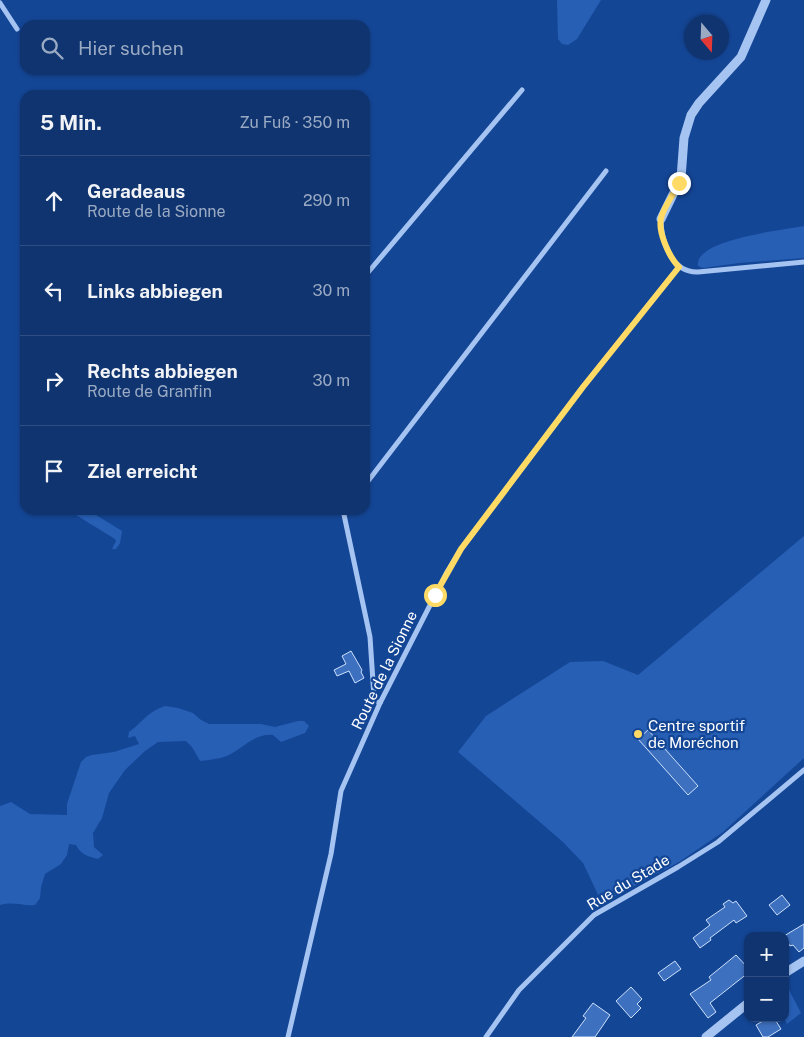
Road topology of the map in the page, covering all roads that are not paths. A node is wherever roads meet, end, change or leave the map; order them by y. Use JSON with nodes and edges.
{"nodes":[{"id":1,"x":766,"y":0,"type":"edge"},
{"id":2,"x":0,"y":3,"type":"edge"},
{"id":3,"x":17,"y":29,"type":"dead end"},
{"id":4,"x":522,"y":90,"type":"dead end"},
{"id":5,"x":606,"y":171,"type":"dead end"},
{"id":6,"x":661,"y":219,"type":"joint"},
{"id":7,"x":804,"y":262,"type":"edge"},
{"id":8,"x":679,"y":267,"type":"junction"},
{"id":9,"x":370,"y":270,"type":"edge"},
{"id":10,"x":370,"y":478,"type":"edge"},
{"id":11,"x":345,"y":515,"type":"edge"},
{"id":12,"x":380,"y":703,"type":"junction"},
{"id":13,"x":804,"y":770,"type":"edge"},
{"id":14,"x":804,"y":961,"type":"edge"},
{"id":15,"x":789,"y":970,"type":"edge"},
{"id":16,"x":744,"y":1006,"type":"edge"},
{"id":17,"x":288,"y":1037,"type":"edge"},
{"id":18,"x":486,"y":1037,"type":"edge"},
{"id":19,"x":706,"y":1037,"type":"edge"}],
"edges":[{"from":1,"to":6,"type":"street"},
{"from":2,"to":3,"type":"street"},
{"from":4,"to":9,"type":"street"},
{"from":5,"to":10,"type":"street"},
{"from":6,"to":8,"type":"street"},
{"from":7,"to":8,"type":"street"},
{"from":8,"to":12,"type":"street","name":"Route de la Sionne"},
{"from":11,"to":12,"type":"street"},
{"from":12,"to":17,"type":"street","name":"Route de la Sionne"},
{"from":13,"to":18,"type":"street","name":"Rue du Stade"},
{"from":14,"to":15,"type":"street"},
{"from":16,"to":19,"type":"street"}]}
